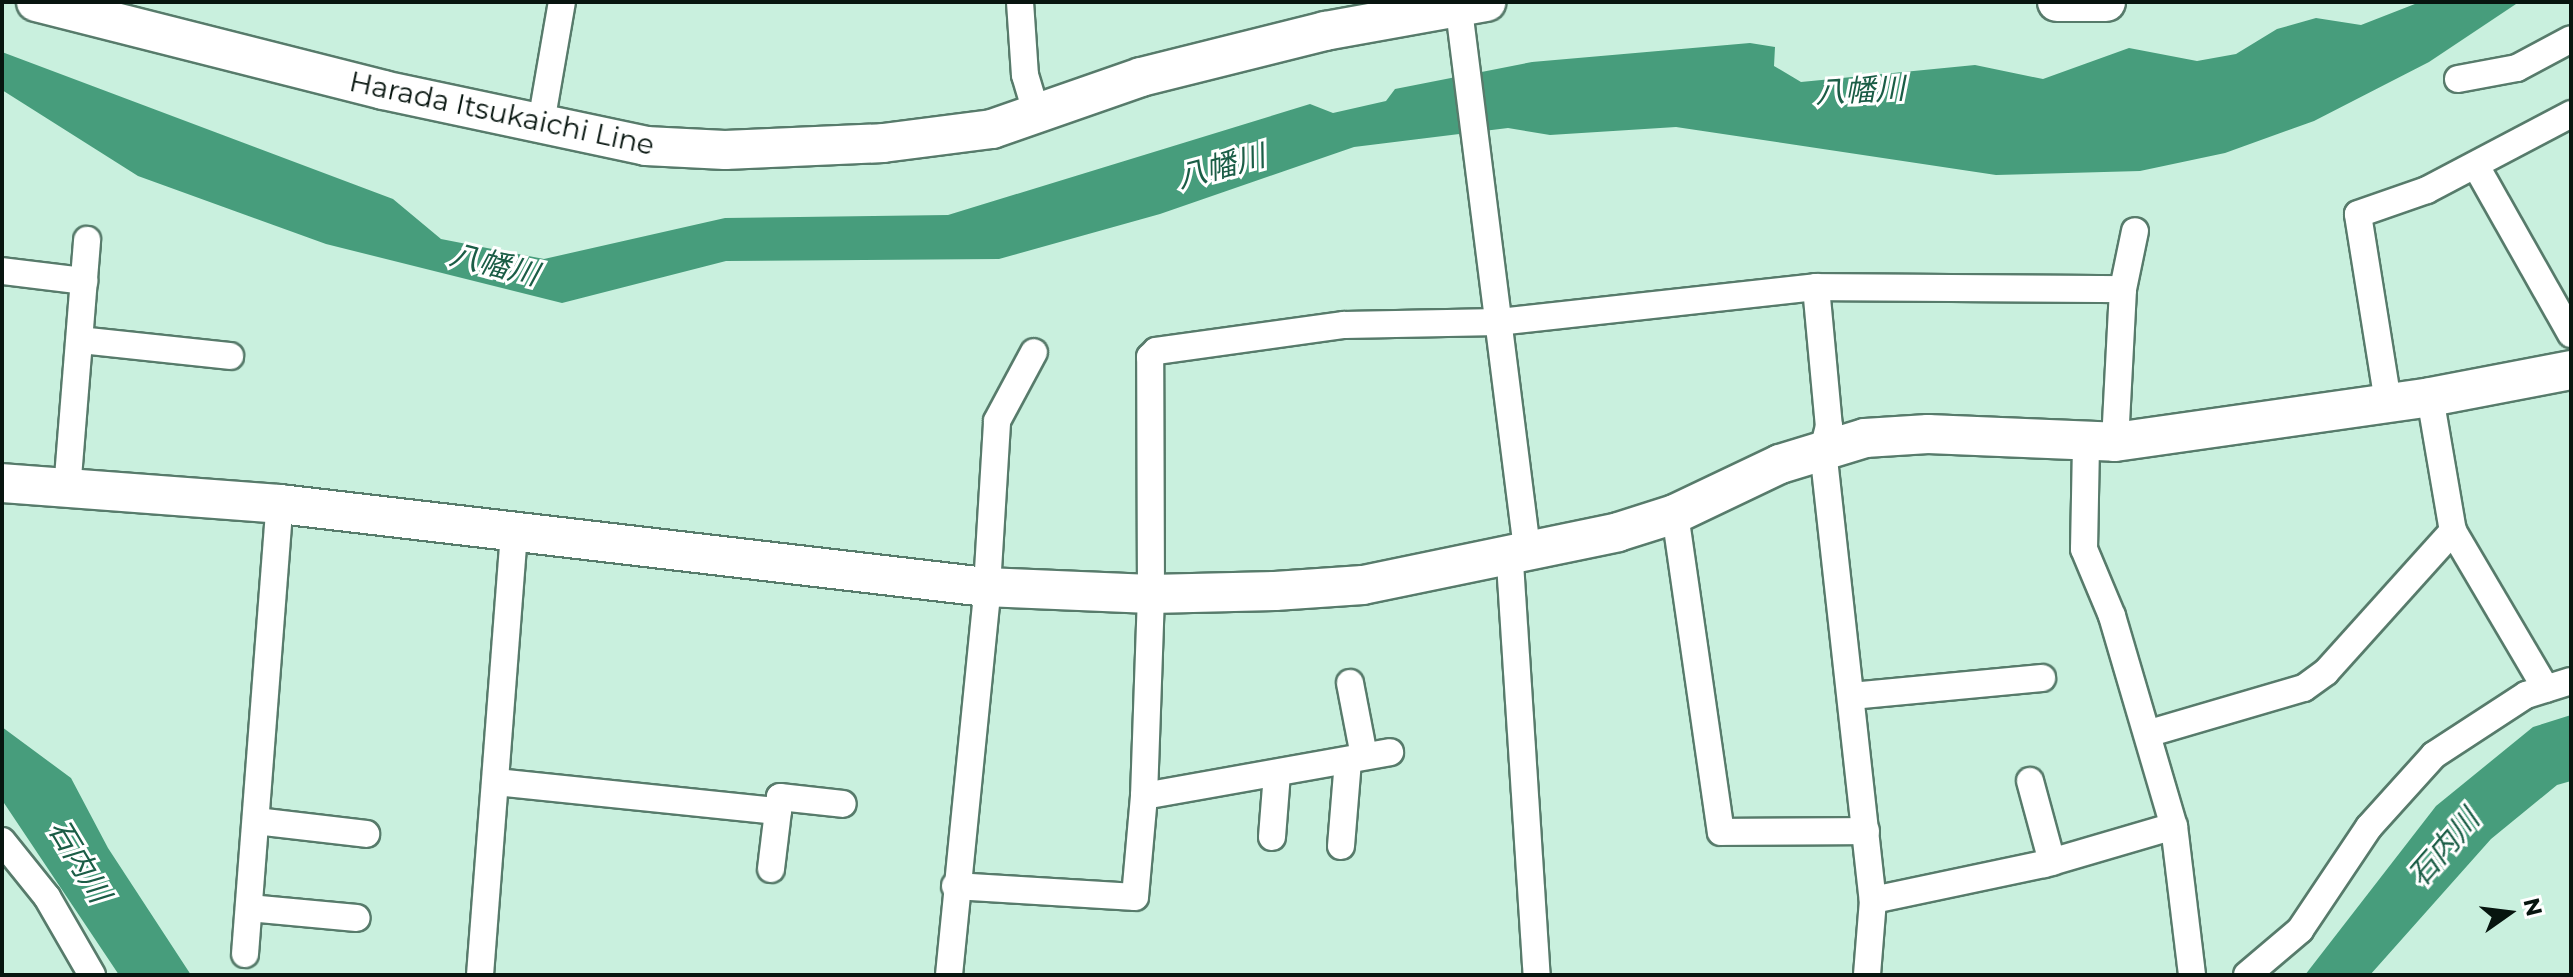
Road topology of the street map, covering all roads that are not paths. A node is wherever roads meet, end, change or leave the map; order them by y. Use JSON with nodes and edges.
{"nodes":[{"id":1,"x":36,"y":2,"type":"edge"},
{"id":2,"x":562,"y":2,"type":"edge"},
{"id":3,"x":1020,"y":2,"type":"edge"},
{"id":4,"x":2058,"y":2,"type":"edge"},
{"id":5,"x":2106,"y":2,"type":"edge"},
{"id":6,"x":1466,"y":9,"type":"edge"},
{"id":7,"x":2571,"y":39,"type":"edge"},
{"id":8,"x":2458,"y":79,"type":"dead end"},
{"id":9,"x":2571,"y":114,"type":"edge"},
{"id":10,"x":1037,"y":115,"type":"junction"},
{"id":11,"x":541,"y":123,"type":"junction"},
{"id":12,"x":2476,"y":166,"type":"junction"},
{"id":13,"x":2135,"y":231,"type":"dead end"},
{"id":14,"x":87,"y":240,"type":"dead end"},
{"id":15,"x":2,"y":271,"type":"edge"},
{"id":16,"x":84,"y":281,"type":"junction"},
{"id":17,"x":1816,"y":287,"type":"junction"},
{"id":18,"x":2123,"y":289,"type":"junction"},
{"id":19,"x":1499,"y":322,"type":"junction"},
{"id":20,"x":2571,"y":334,"type":"edge"},
{"id":21,"x":80,"y":340,"type":"junction"},
{"id":22,"x":1034,"y":352,"type":"dead end"},
{"id":23,"x":230,"y":356,"type":"dead end"},
{"id":24,"x":2571,"y":370,"type":"edge"},
{"id":25,"x":2430,"y":397,"type":"junction"},
{"id":26,"x":2388,"y":402,"type":"junction"},
{"id":27,"x":2101,"y":444,"type":"junction"},
{"id":28,"x":1823,"y":450,"type":"junction"},
{"id":29,"x":2,"y":483,"type":"edge"},
{"id":30,"x":67,"y":490,"type":"junction"},
{"id":31,"x":280,"y":504,"type":"junction"},
{"id":32,"x":1675,"y":514,"type":"junction"},
{"id":33,"x":2453,"y":531,"type":"junction"},
{"id":34,"x":514,"y":532,"type":"junction"},
{"id":35,"x":1527,"y":549,"type":"junction"},
{"id":36,"x":985,"y":587,"type":"junction"},
{"id":37,"x":1151,"y":594,"type":"junction"},
{"id":38,"x":2042,"y":678,"type":"dead end"},
{"id":39,"x":1350,"y":683,"type":"dead end"},
{"id":40,"x":2558,"y":685,"type":"edge"},
{"id":41,"x":1851,"y":696,"type":"junction"},
{"id":42,"x":2150,"y":733,"type":"junction"},
{"id":43,"x":1367,"y":756,"type":"junction"},
{"id":44,"x":1277,"y":773,"type":"junction"},
{"id":45,"x":2030,"y":781,"type":"dead end"},
{"id":46,"x":496,"y":782,"type":"junction"},
{"id":47,"x":1144,"y":796,"type":"junction"},
{"id":48,"x":843,"y":804,"type":"dead end"},
{"id":49,"x":778,"y":811,"type":"junction"},
{"id":50,"x":256,"y":821,"type":"junction"},
{"id":51,"x":2174,"y":826,"type":"junction"},
{"id":52,"x":1866,"y":831,"type":"junction"},
{"id":53,"x":366,"y":834,"type":"dead end"},
{"id":54,"x":1272,"y":837,"type":"dead end"},
{"id":55,"x":2,"y":841,"type":"edge"},
{"id":56,"x":1341,"y":846,"type":"dead end"},
{"id":57,"x":2052,"y":862,"type":"junction"},
{"id":58,"x":771,"y":869,"type":"dead end"},
{"id":59,"x":955,"y":886,"type":"junction"},
{"id":60,"x":1873,"y":900,"type":"junction"},
{"id":61,"x":249,"y":908,"type":"junction"},
{"id":62,"x":357,"y":918,"type":"dead end"},
{"id":63,"x":245,"y":954,"type":"dead end"},
{"id":64,"x":92,"y":975,"type":"edge"},
{"id":65,"x":480,"y":975,"type":"edge"},
{"id":66,"x":949,"y":975,"type":"edge"},
{"id":67,"x":1537,"y":975,"type":"edge"},
{"id":68,"x":1867,"y":975,"type":"edge"},
{"id":69,"x":2192,"y":975,"type":"edge"},
{"id":70,"x":2247,"y":975,"type":"edge"}],
"edges":[{"from":1,"to":11,"type":"street","name":"Harada Itsukaichi Line"},
{"from":2,"to":11,"type":"street"},
{"from":3,"to":10,"type":"street"},
{"from":4,"to":5,"type":"street"},
{"from":6,"to":10,"type":"street","name":"Harada Itsukaichi Line"},
{"from":6,"to":19,"type":"street"},
{"from":7,"to":8,"type":"street"},
{"from":9,"to":12,"type":"street"},
{"from":10,"to":11,"type":"street","name":"Harada Itsukaichi Line"},
{"from":12,"to":20,"type":"street"},
{"from":12,"to":26,"type":"street"},
{"from":13,"to":18,"type":"street"},
{"from":14,"to":16,"type":"street"},
{"from":15,"to":16,"type":"street"},
{"from":16,"to":21,"type":"street"},
{"from":17,"to":18,"type":"street"},
{"from":17,"to":19,"type":"street"},
{"from":17,"to":28,"type":"street"},
{"from":18,"to":27,"type":"street"},
{"from":19,"to":35,"type":"street"},
{"from":19,"to":37,"type":"street"},
{"from":21,"to":23,"type":"street"},
{"from":21,"to":30,"type":"street"},
{"from":22,"to":36,"type":"street"},
{"from":24,"to":25,"type":"street"},
{"from":25,"to":26,"type":"street"},
{"from":25,"to":33,"type":"street"},
{"from":26,"to":27,"type":"street"},
{"from":27,"to":28,"type":"street"},
{"from":27,"to":42,"type":"street"},
{"from":28,"to":32,"type":"street"},
{"from":28,"to":41,"type":"street"},
{"from":29,"to":30,"type":"street"},
{"from":30,"to":31,"type":"street"},
{"from":31,"to":34,"type":"street"},
{"from":31,"to":50,"type":"street"},
{"from":32,"to":35,"type":"street"},
{"from":32,"to":52,"type":"street"},
{"from":33,"to":40,"type":"street"},
{"from":33,"to":42,"type":"street"},
{"from":34,"to":36,"type":"street"},
{"from":34,"to":46,"type":"street"},
{"from":35,"to":37,"type":"street"},
{"from":35,"to":67,"type":"street"},
{"from":36,"to":37,"type":"street"},
{"from":36,"to":59,"type":"street"},
{"from":37,"to":47,"type":"street"},
{"from":38,"to":41,"type":"street"},
{"from":39,"to":43,"type":"street"},
{"from":40,"to":70,"type":"street"},
{"from":41,"to":52,"type":"street"},
{"from":42,"to":51,"type":"street"},
{"from":43,"to":44,"type":"street"},
{"from":43,"to":56,"type":"street"},
{"from":44,"to":47,"type":"street"},
{"from":44,"to":54,"type":"street"},
{"from":45,"to":57,"type":"street"},
{"from":46,"to":49,"type":"street"},
{"from":46,"to":65,"type":"street"},
{"from":47,"to":59,"type":"street"},
{"from":48,"to":49,"type":"street"},
{"from":49,"to":58,"type":"street"},
{"from":50,"to":53,"type":"street"},
{"from":50,"to":61,"type":"street"},
{"from":51,"to":57,"type":"street"},
{"from":51,"to":69,"type":"street"},
{"from":52,"to":60,"type":"street"},
{"from":55,"to":64,"type":"street"},
{"from":57,"to":60,"type":"street"},
{"from":59,"to":66,"type":"street"},
{"from":60,"to":68,"type":"street"},
{"from":61,"to":62,"type":"street"},
{"from":61,"to":63,"type":"street"}]}
